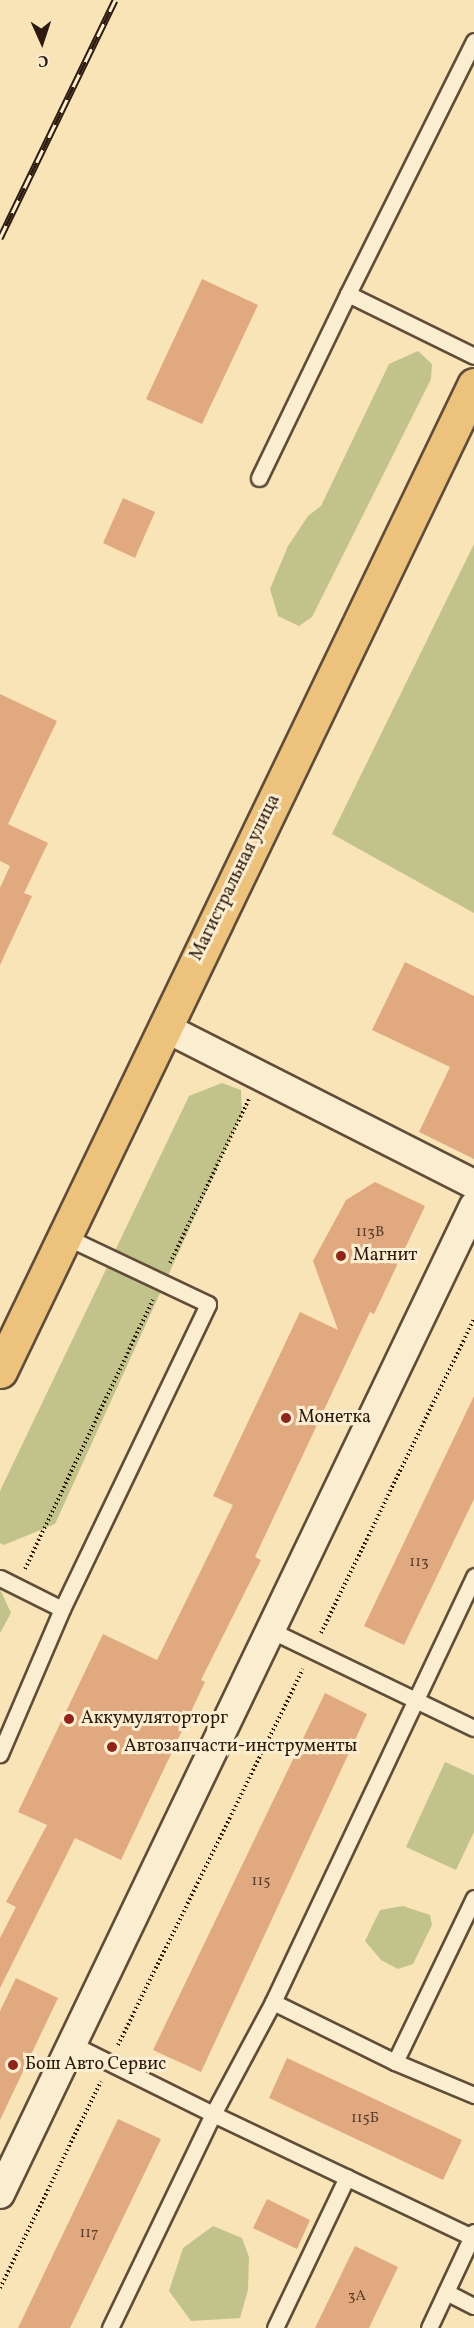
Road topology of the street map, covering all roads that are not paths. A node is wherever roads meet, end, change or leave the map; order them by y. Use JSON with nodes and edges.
{"nodes":[{"id":1,"x":474,"y":41,"type":"edge"},
{"id":2,"x":348,"y":294,"type":"junction"},
{"id":3,"x":474,"y":356,"type":"edge"},
{"id":4,"x":474,"y":385,"type":"edge"},
{"id":5,"x":259,"y":478,"type":"dead end"},
{"id":6,"x":164,"y":1027,"type":"junction"},
{"id":7,"x":474,"y":1184,"type":"edge"},
{"id":8,"x":474,"y":1206,"type":"edge"},
{"id":9,"x":66,"y":1237,"type":"junction"},
{"id":10,"x":0,"y":1371,"type":"edge"},
{"id":11,"x":474,"y":1576,"type":"edge"},
{"id":12,"x":0,"y":1578,"type":"edge"},
{"id":13,"x":62,"y":1609,"type":"junction"},
{"id":14,"x":270,"y":1629,"type":"junction"},
{"id":15,"x":413,"y":1700,"type":"junction"},
{"id":16,"x":474,"y":1728,"type":"edge"},
{"id":17,"x":0,"y":1754,"type":"edge"},
{"id":18,"x":474,"y":1898,"type":"edge"},
{"id":19,"x":273,"y":2002,"type":"junction"},
{"id":20,"x":72,"y":2044,"type":"junction"},
{"id":21,"x":395,"y":2062,"type":"junction"},
{"id":22,"x":474,"y":2096,"type":"edge"},
{"id":23,"x":213,"y":2114,"type":"junction"},
{"id":24,"x":346,"y":2177,"type":"junction"},
{"id":25,"x":3,"y":2181,"type":"edge"},
{"id":26,"x":473,"y":2234,"type":"edge"},
{"id":27,"x":446,"y":2292,"type":"junction"},
{"id":28,"x":474,"y":2306,"type":"edge"},
{"id":29,"x":110,"y":2328,"type":"edge"},
{"id":30,"x":275,"y":2328,"type":"edge"},
{"id":31,"x":429,"y":2328,"type":"edge"}],
"edges":[{"from":1,"to":2,"type":"lane"},
{"from":2,"to":3,"type":"lane"},
{"from":2,"to":5,"type":"lane"},
{"from":4,"to":6,"type":"main road","name":"Магистральная улица"},
{"from":6,"to":7,"type":"street"},
{"from":6,"to":9,"type":"main road","name":"Магистральная улица"},
{"from":8,"to":14,"type":"street"},
{"from":9,"to":10,"type":"main road","name":"Магистральная улица"},
{"from":9,"to":13,"type":"lane"},
{"from":11,"to":15,"type":"lane"},
{"from":12,"to":13,"type":"lane"},
{"from":13,"to":17,"type":"lane"},
{"from":14,"to":15,"type":"lane"},
{"from":14,"to":20,"type":"street"},
{"from":15,"to":16,"type":"lane"},
{"from":15,"to":19,"type":"lane"},
{"from":18,"to":21,"type":"lane"},
{"from":19,"to":21,"type":"lane"},
{"from":19,"to":23,"type":"lane"},
{"from":20,"to":23,"type":"lane"},
{"from":20,"to":25,"type":"street"},
{"from":21,"to":22,"type":"lane"},
{"from":23,"to":24,"type":"lane"},
{"from":23,"to":29,"type":"lane"},
{"from":24,"to":26,"type":"lane"},
{"from":24,"to":30,"type":"lane"},
{"from":26,"to":27,"type":"lane"},
{"from":27,"to":28,"type":"lane"},
{"from":27,"to":31,"type":"lane"}]}
